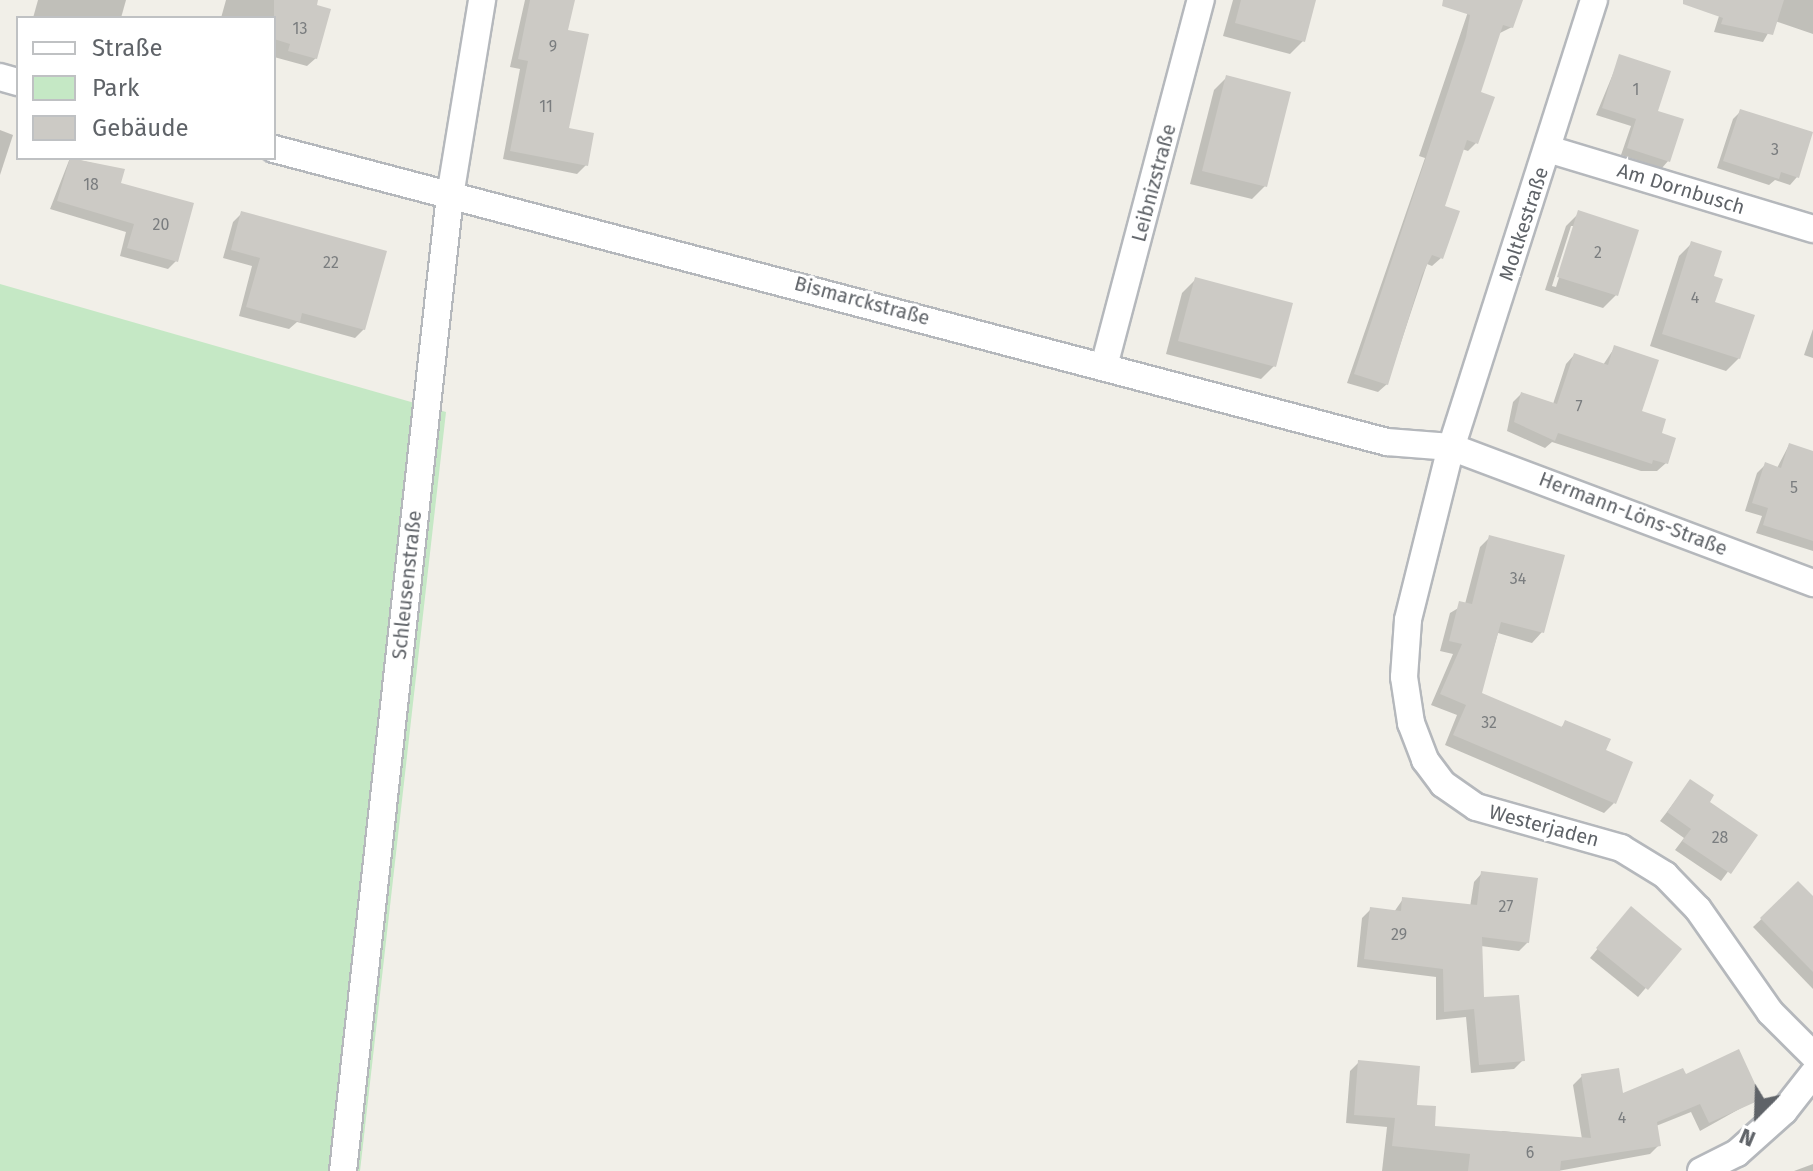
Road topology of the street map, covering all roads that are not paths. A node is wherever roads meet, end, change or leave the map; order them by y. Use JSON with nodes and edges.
{"nodes":[{"id":1,"x":482,"y":0,"type":"edge"},
{"id":2,"x":1201,"y":0,"type":"edge"},
{"id":3,"x":1594,"y":0,"type":"edge"},
{"id":4,"x":1548,"y":149,"type":"junction"},
{"id":5,"x":276,"y":150,"type":"edge"},
{"id":6,"x":450,"y":196,"type":"junction"},
{"id":7,"x":1813,"y":229,"type":"edge"},
{"id":8,"x":1104,"y":366,"type":"junction"},
{"id":9,"x":1451,"y":447,"type":"junction"},
{"id":10,"x":1813,"y":583,"type":"edge"},
{"id":11,"x":1813,"y":1055,"type":"edge"},
{"id":12,"x":1813,"y":1074,"type":"edge"},
{"id":13,"x":343,"y":1171,"type":"edge"},
{"id":14,"x":1701,"y":1171,"type":"edge"}],
"edges":[{"from":1,"to":6,"type":"street","name":"Schleusenstraße"},
{"from":2,"to":8,"type":"street","name":"Leibnizstraße"},
{"from":3,"to":4,"type":"street","name":"Moltkestraße"},
{"from":4,"to":7,"type":"street","name":"Am Dornbusch"},
{"from":4,"to":9,"type":"street","name":"Moltkestraße"},
{"from":5,"to":6,"type":"street","name":"Bismarckstraße"},
{"from":6,"to":8,"type":"street","name":"Bismarckstraße"},
{"from":6,"to":13,"type":"street","name":"Schleusenstraße"},
{"from":8,"to":9,"type":"street","name":"Bismarckstraße"},
{"from":9,"to":10,"type":"street","name":"Hermann-Löns-Straße"},
{"from":9,"to":11,"type":"street","name":"Westerjaden"},
{"from":12,"to":14,"type":"street"}]}
